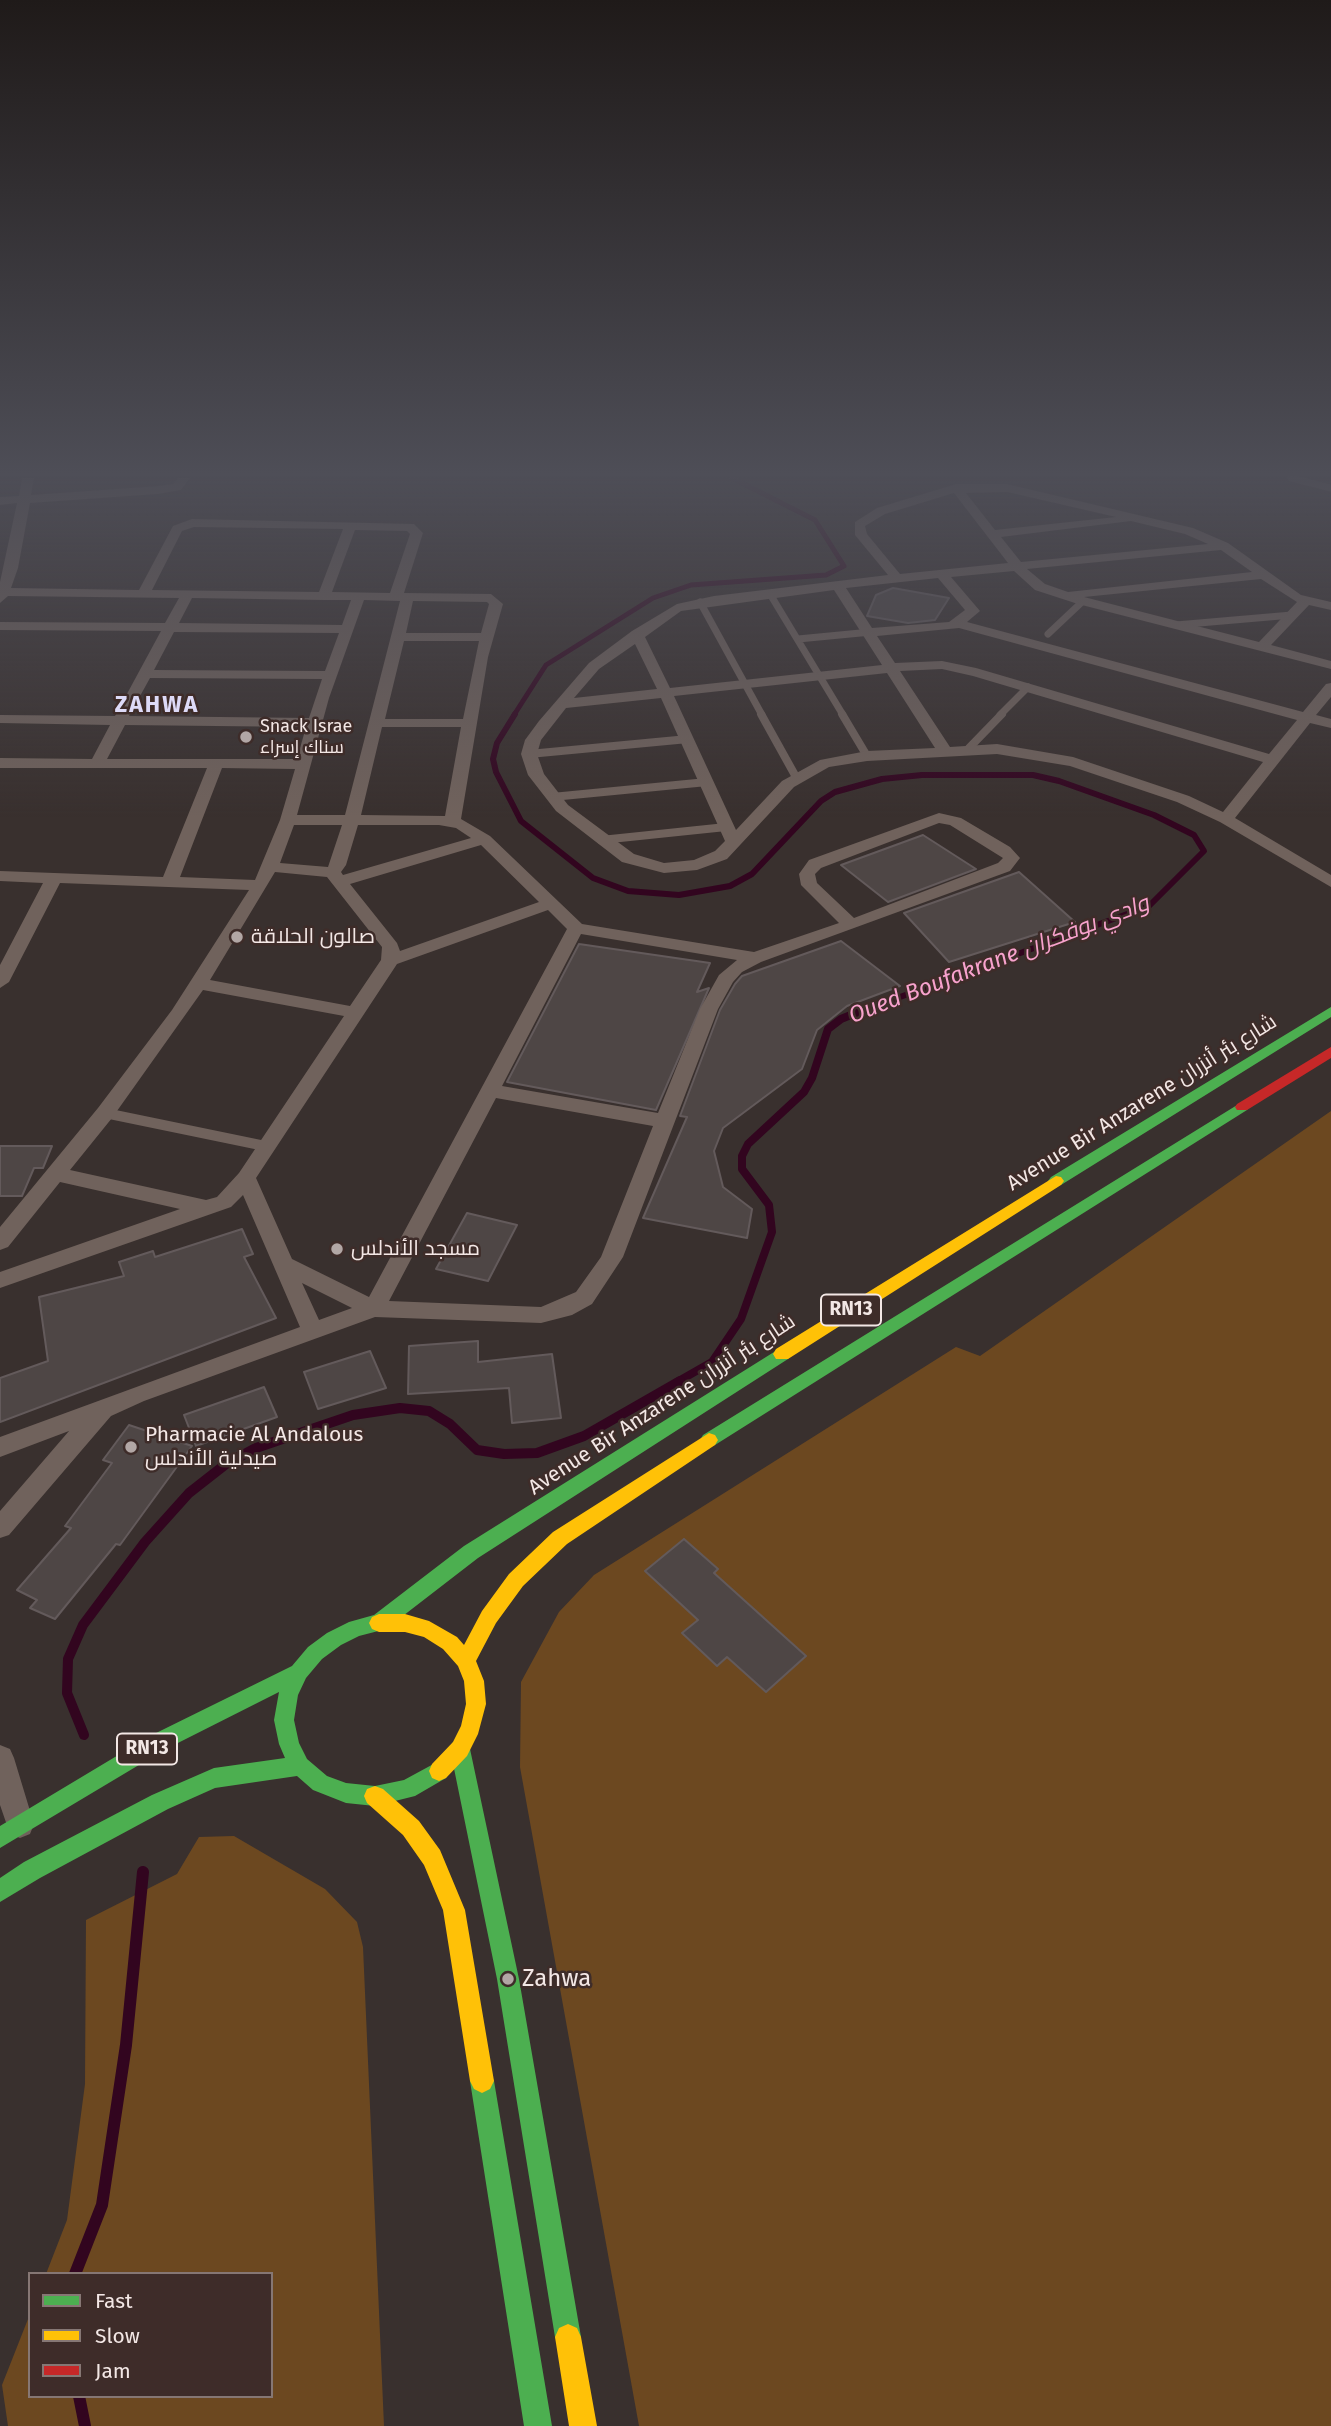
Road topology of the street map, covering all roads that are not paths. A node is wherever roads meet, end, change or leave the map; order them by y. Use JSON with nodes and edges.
{"nodes":[{"id":1,"x":145,"y":591,"type":"edge"},
{"id":2,"x":326,"y":591,"type":"edge"},
{"id":3,"x":403,"y":591,"type":"edge"},
{"id":4,"x":797,"y":591,"type":"edge"},
{"id":5,"x":842,"y":591,"type":"edge"},
{"id":6,"x":957,"y":591,"type":"edge"},
{"id":7,"x":1053,"y":591,"type":"edge"},
{"id":8,"x":1099,"y":591,"type":"edge"},
{"id":9,"x":1288,"y":591,"type":"edge"},
{"id":10,"x":770,"y":594,"type":"junction"},
{"id":11,"x":143,"y":595,"type":"junction"},
{"id":12,"x":187,"y":595,"type":"junction"},
{"id":13,"x":1061,"y":595,"type":"junction"},
{"id":14,"x":2,"y":596,"type":"edge"},
{"id":15,"x":324,"y":596,"type":"junction"},
{"id":16,"x":402,"y":596,"type":"junction"},
{"id":17,"x":359,"y":597,"type":"junction"},
{"id":18,"x":1083,"y":601,"type":"junction"},
{"id":19,"x":700,"y":602,"type":"junction"},
{"id":20,"x":1304,"y":602,"type":"junction"},
{"id":21,"x":1331,"y":606,"type":"edge"},
{"id":22,"x":972,"y":613,"type":"junction"},
{"id":23,"x":1292,"y":615,"type":"junction"},
{"id":24,"x":959,"y":624,"type":"junction"},
{"id":25,"x":1176,"y":625,"type":"junction"},
{"id":26,"x":0,"y":626,"type":"edge"},
{"id":27,"x":171,"y":628,"type":"junction"},
{"id":28,"x":347,"y":629,"type":"junction"},
{"id":29,"x":871,"y":632,"type":"junction"},
{"id":30,"x":637,"y":634,"type":"junction"},
{"id":31,"x":1048,"y":634,"type":"junction"},
{"id":32,"x":398,"y":637,"type":"junction"},
{"id":33,"x":487,"y":637,"type":"junction"},
{"id":34,"x":798,"y":639,"type":"junction"},
{"id":35,"x":1262,"y":647,"type":"junction"},
{"id":36,"x":1331,"y":665,"type":"edge"},
{"id":37,"x":892,"y":668,"type":"junction"},
{"id":38,"x":145,"y":674,"type":"junction"},
{"id":39,"x":330,"y":675,"type":"junction"},
{"id":40,"x":820,"y":676,"type":"junction"},
{"id":41,"x":744,"y":684,"type":"junction"},
{"id":42,"x":1028,"y":687,"type":"junction"},
{"id":43,"x":1331,"y":687,"type":"edge"},
{"id":44,"x":667,"y":693,"type":"junction"},
{"id":45,"x":562,"y":705,"type":"junction"},
{"id":46,"x":1310,"y":712,"type":"junction"},
{"id":47,"x":1331,"y":712,"type":"edge"},
{"id":48,"x":0,"y":719,"type":"edge"},
{"id":49,"x":121,"y":722,"type":"junction"},
{"id":50,"x":315,"y":723,"type":"junction"},
{"id":51,"x":375,"y":723,"type":"junction"},
{"id":52,"x":468,"y":723,"type":"junction"},
{"id":53,"x":1331,"y":724,"type":"edge"},
{"id":54,"x":688,"y":739,"type":"junction"},
{"id":55,"x":969,"y":748,"type":"junction"},
{"id":56,"x":944,"y":750,"type":"junction"},
{"id":57,"x":529,"y":754,"type":"junction"},
{"id":58,"x":867,"y":756,"type":"junction"},
{"id":59,"x":1272,"y":760,"type":"junction"},
{"id":60,"x":97,"y":763,"type":"junction"},
{"id":61,"x":305,"y":764,"type":"junction"},
{"id":62,"x":216,"y":765,"type":"junction"},
{"id":63,"x":2,"y":766,"type":"edge"},
{"id":64,"x":796,"y":777,"type":"junction"},
{"id":65,"x":707,"y":782,"type":"junction"},
{"id":66,"x":552,"y":797,"type":"junction"},
{"id":67,"x":352,"y":819,"type":"junction"},
{"id":68,"x":1226,"y":819,"type":"junction"},
{"id":69,"x":288,"y":820,"type":"junction"},
{"id":70,"x":452,"y":822,"type":"junction"},
{"id":71,"x":726,"y":827,"type":"junction"},
{"id":72,"x":484,"y":839,"type":"junction"},
{"id":73,"x":601,"y":840,"type":"junction"},
{"id":74,"x":734,"y":844,"type":"junction"},
{"id":75,"x":270,"y":867,"type":"junction"},
{"id":76,"x":0,"y":876,"type":"edge"},
{"id":77,"x":55,"y":876,"type":"junction"},
{"id":78,"x":335,"y":877,"type":"junction"},
{"id":79,"x":170,"y":881,"type":"junction"},
{"id":80,"x":1331,"y":882,"type":"edge"},
{"id":81,"x":260,"y":885,"type":"junction"},
{"id":82,"x":550,"y":904,"type":"junction"},
{"id":83,"x":851,"y":925,"type":"junction"},
{"id":84,"x":576,"y":928,"type":"junction"},
{"id":85,"x":755,"y":958,"type":"junction"},
{"id":86,"x":390,"y":960,"type":"junction"},
{"id":87,"x":0,"y":982,"type":"edge"},
{"id":88,"x":199,"y":984,"type":"junction"},
{"id":89,"x":1331,"y":1011,"type":"edge"},
{"id":90,"x":356,"y":1013,"type":"junction"},
{"id":91,"x":1331,"y":1052,"type":"edge"},
{"id":92,"x":491,"y":1091,"type":"junction"},
{"id":93,"x":105,"y":1113,"type":"junction"},
{"id":94,"x":665,"y":1121,"type":"junction"},
{"id":95,"x":265,"y":1146,"type":"junction"},
{"id":96,"x":55,"y":1174,"type":"junction"},
{"id":97,"x":246,"y":1178,"type":"junction"},
{"id":98,"x":209,"y":1208,"type":"junction"},
{"id":99,"x":0,"y":1242,"type":"edge"},
{"id":100,"x":283,"y":1264,"type":"junction"},
{"id":101,"x":0,"y":1280,"type":"edge"},
{"id":102,"x":374,"y":1309,"type":"junction"},
{"id":103,"x":313,"y":1331,"type":"junction"},
{"id":104,"x":103,"y":1409,"type":"junction"},
{"id":105,"x":0,"y":1447,"type":"edge"},
{"id":106,"x":0,"y":1528,"type":"edge"},
{"id":107,"x":379,"y":1623,"type":"junction"},
{"id":108,"x":466,"y":1661,"type":"junction"},
{"id":109,"x":299,"y":1672,"type":"junction"},
{"id":110,"x":460,"y":1749,"type":"junction"},
{"id":111,"x":0,"y":1758,"type":"edge"},
{"id":112,"x":300,"y":1766,"type":"junction"},
{"id":113,"x":375,"y":1796,"type":"junction"},
{"id":114,"x":10,"y":1831,"type":"edge"},
{"id":115,"x":0,"y":1891,"type":"edge"},
{"id":116,"x":538,"y":2426,"type":"edge"},
{"id":117,"x":583,"y":2426,"type":"edge"}],
"edges":[{"from":1,"to":11,"type":"street"},
{"from":2,"to":15,"type":"street"},
{"from":3,"to":16,"type":"street"},
{"from":4,"to":10,"type":"street"},
{"from":5,"to":29,"type":"street"},
{"from":6,"to":22,"type":"street"},
{"from":7,"to":13,"type":"street"},
{"from":8,"to":13,"type":"street"},
{"from":9,"to":20,"type":"street"},
{"from":10,"to":19,"type":"street"},
{"from":10,"to":34,"type":"lane"},
{"from":11,"to":12,"type":"street"},
{"from":11,"to":14,"type":"street"},
{"from":12,"to":15,"type":"street"},
{"from":12,"to":27,"type":"street"},
{"from":13,"to":18,"type":"street"},
{"from":15,"to":17,"type":"street"},
{"from":16,"to":17,"type":"street"},
{"from":16,"to":32,"type":"street"},
{"from":16,"to":33,"type":"street"},
{"from":17,"to":28,"type":"street"},
{"from":18,"to":25,"type":"street"},
{"from":18,"to":31,"type":"lane"},
{"from":19,"to":30,"type":"street"},
{"from":19,"to":41,"type":"lane"},
{"from":20,"to":21,"type":"street"},
{"from":20,"to":23,"type":"street"},
{"from":22,"to":24,"type":"street"},
{"from":22,"to":31,"type":"street"},
{"from":23,"to":25,"type":"lane"},
{"from":23,"to":35,"type":"street"},
{"from":24,"to":29,"type":"street"},
{"from":24,"to":46,"type":"street"},
{"from":25,"to":35,"type":"street"},
{"from":26,"to":27,"type":"street"},
{"from":27,"to":28,"type":"street"},
{"from":27,"to":38,"type":"street"},
{"from":28,"to":39,"type":"street"},
{"from":29,"to":34,"type":"lane"},
{"from":29,"to":37,"type":"street"},
{"from":30,"to":44,"type":"street"},
{"from":30,"to":45,"type":"street"},
{"from":31,"to":46,"type":"street"},
{"from":32,"to":33,"type":"street"},
{"from":32,"to":51,"type":"street"},
{"from":33,"to":52,"type":"street"},
{"from":34,"to":40,"type":"lane"},
{"from":35,"to":36,"type":"street"},
{"from":37,"to":40,"type":"street"},
{"from":37,"to":42,"type":"street"},
{"from":37,"to":56,"type":"street"},
{"from":38,"to":39,"type":"street"},
{"from":38,"to":49,"type":"street"},
{"from":39,"to":50,"type":"street"},
{"from":40,"to":41,"type":"street"},
{"from":40,"to":58,"type":"lane"},
{"from":41,"to":44,"type":"street"},
{"from":41,"to":64,"type":"lane"},
{"from":42,"to":55,"type":"lane"},
{"from":42,"to":59,"type":"street"},
{"from":43,"to":46,"type":"street"},
{"from":44,"to":45,"type":"street"},
{"from":44,"to":54,"type":"street"},
{"from":45,"to":57,"type":"street"},
{"from":46,"to":47,"type":"street"},
{"from":46,"to":53,"type":"street"},
{"from":46,"to":59,"type":"street"},
{"from":48,"to":49,"type":"street"},
{"from":49,"to":50,"type":"street"},
{"from":49,"to":60,"type":"street"},
{"from":50,"to":61,"type":"street"},
{"from":51,"to":52,"type":"street"},
{"from":51,"to":67,"type":"street"},
{"from":52,"to":70,"type":"street"},
{"from":54,"to":57,"type":"lane"},
{"from":54,"to":65,"type":"street"},
{"from":55,"to":56,"type":"street"},
{"from":55,"to":68,"type":"street"},
{"from":56,"to":58,"type":"street"},
{"from":57,"to":66,"type":"street"},
{"from":58,"to":64,"type":"street"},
{"from":59,"to":68,"type":"street"},
{"from":60,"to":62,"type":"street"},
{"from":60,"to":63,"type":"street"},
{"from":61,"to":62,"type":"street"},
{"from":61,"to":69,"type":"street"},
{"from":62,"to":79,"type":"street"},
{"from":64,"to":74,"type":"street"},
{"from":65,"to":66,"type":"lane"},
{"from":65,"to":71,"type":"street"},
{"from":66,"to":73,"type":"street"},
{"from":67,"to":69,"type":"street"},
{"from":67,"to":70,"type":"street"},
{"from":67,"to":78,"type":"street"},
{"from":68,"to":80,"type":"street"},
{"from":69,"to":75,"type":"street"},
{"from":70,"to":72,"type":"street"},
{"from":71,"to":73,"type":"lane"},
{"from":71,"to":74,"type":"street"},
{"from":72,"to":78,"type":"street"},
{"from":72,"to":82,"type":"street"},
{"from":73,"to":74,"type":"street"},
{"from":75,"to":78,"type":"street"},
{"from":75,"to":81,"type":"street"},
{"from":76,"to":77,"type":"street"},
{"from":77,"to":79,"type":"street"},
{"from":77,"to":87,"type":"street"},
{"from":78,"to":86,"type":"street"},
{"from":79,"to":81,"type":"street"},
{"from":81,"to":88,"type":"street"},
{"from":82,"to":84,"type":"street"},
{"from":82,"to":86,"type":"street"},
{"from":83,"to":83,"type":"street"},
{"from":83,"to":85,"type":"street"},
{"from":84,"to":85,"type":"street"},
{"from":84,"to":92,"type":"street"},
{"from":85,"to":94,"type":"street"},
{"from":86,"to":90,"type":"street"},
{"from":88,"to":90,"type":"street"},
{"from":88,"to":93,"type":"street"},
{"from":89,"to":107,"type":"main road","name":"Avenue Bir Anzarene شارع بئر أنزران","number":"RN13"},
{"from":90,"to":95,"type":"street"},
{"from":91,"to":108,"type":"main road","number":"RN13"},
{"from":92,"to":94,"type":"street"},
{"from":92,"to":102,"type":"street"},
{"from":93,"to":95,"type":"lane"},
{"from":93,"to":96,"type":"street"},
{"from":94,"to":102,"type":"street"},
{"from":95,"to":97,"type":"street"},
{"from":96,"to":98,"type":"street"},
{"from":96,"to":99,"type":"street"},
{"from":97,"to":98,"type":"street"},
{"from":97,"to":100,"type":"street"},
{"from":98,"to":101,"type":"street"},
{"from":100,"to":102,"type":"street"},
{"from":100,"to":103,"type":"street"},
{"from":102,"to":103,"type":"street"},
{"from":103,"to":104,"type":"street"},
{"from":104,"to":105,"type":"street"},
{"from":104,"to":106,"type":"street"},
{"from":107,"to":108,"type":"main road","number":"RN13"},
{"from":107,"to":109,"type":"main road","number":"RN13"},
{"from":108,"to":110,"type":"main road"},
{"from":109,"to":112,"type":"main road","number":"RN13"},
{"from":109,"to":114,"type":"main road","number":"RN13"},
{"from":110,"to":113,"type":"main road"},
{"from":110,"to":117,"type":"main road"},
{"from":111,"to":114,"type":"street"},
{"from":112,"to":113,"type":"main road"},
{"from":112,"to":115,"type":"main road","number":"RN13"},
{"from":113,"to":116,"type":"main road"}]}
